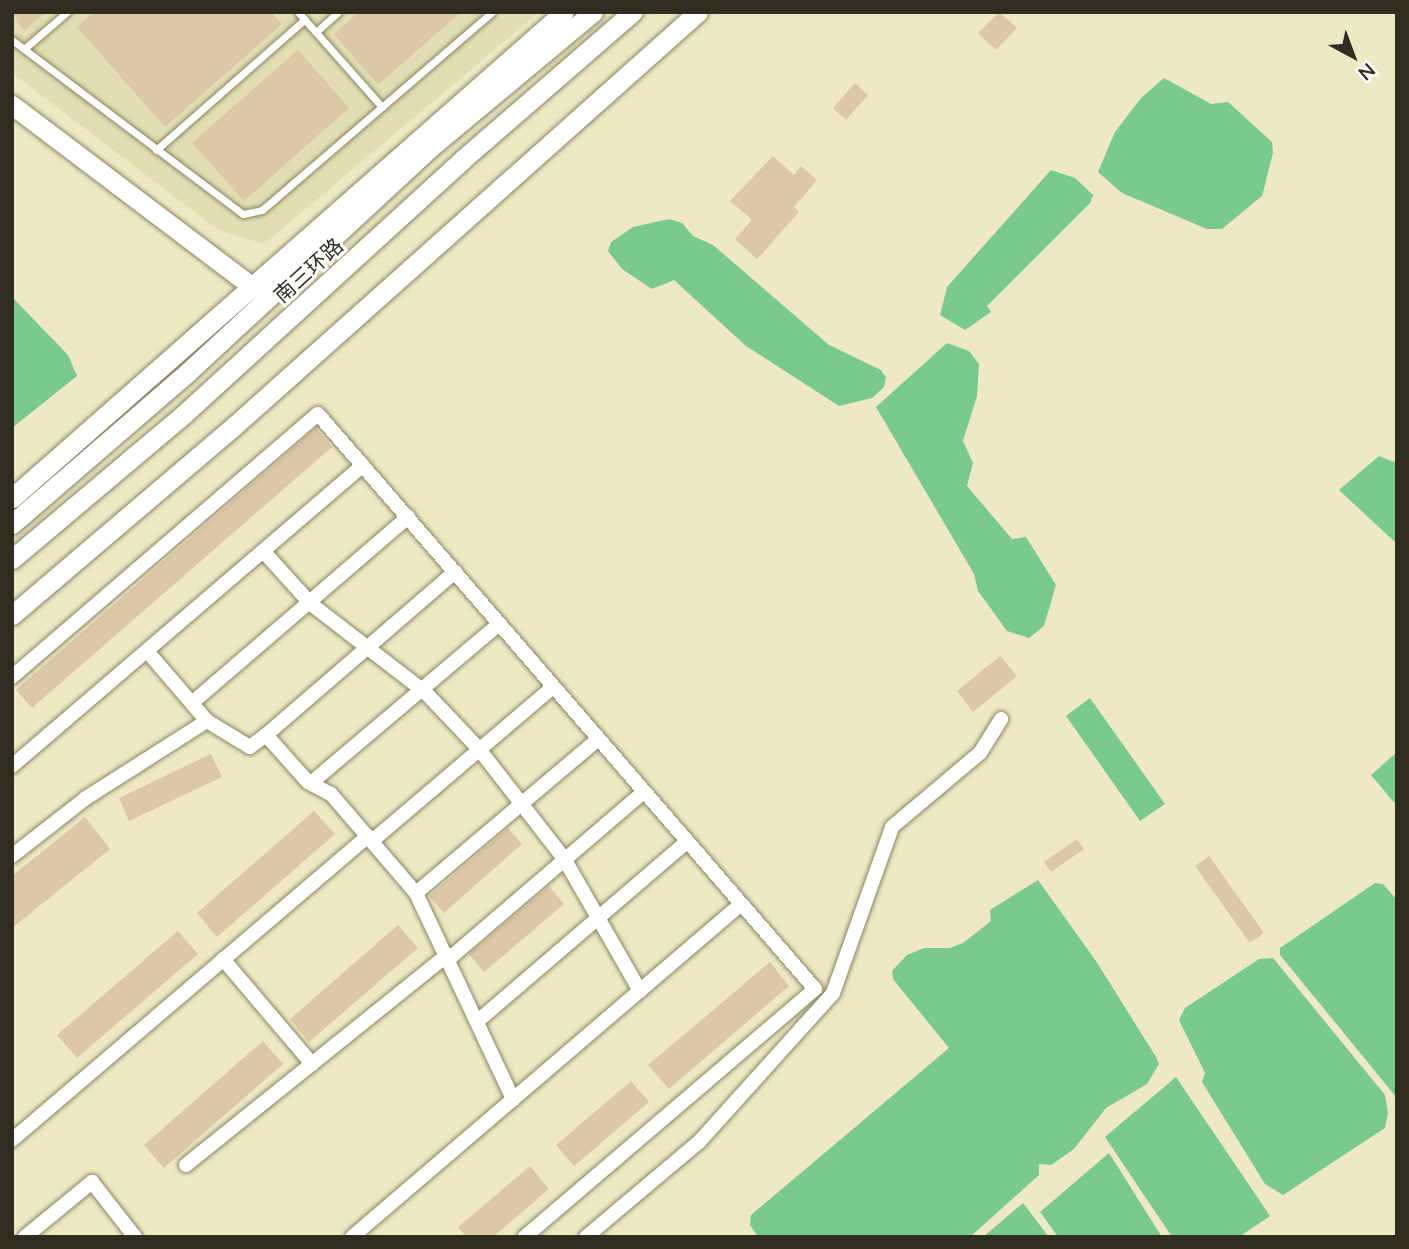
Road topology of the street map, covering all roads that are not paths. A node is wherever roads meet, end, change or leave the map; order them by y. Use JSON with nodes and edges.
{"nodes":[{"id":1,"x":66,"y":12,"type":"edge"},
{"id":2,"x":299,"y":12,"type":"edge"},
{"id":3,"x":338,"y":12,"type":"edge"},
{"id":4,"x":492,"y":12,"type":"edge"},
{"id":5,"x":564,"y":12,"type":"edge"},
{"id":6,"x":593,"y":12,"type":"edge"},
{"id":7,"x":633,"y":12,"type":"edge"},
{"id":8,"x":698,"y":12,"type":"edge"},
{"id":9,"x":305,"y":19,"type":"junction"},
{"id":10,"x":316,"y":32,"type":"junction"},
{"id":11,"x":12,"y":40,"type":"edge"},
{"id":12,"x":24,"y":49,"type":"junction"},
{"id":13,"x":12,"y":105,"type":"edge"},
{"id":14,"x":382,"y":107,"type":"junction"},
{"id":15,"x":156,"y":150,"type":"junction"},
{"id":16,"x":254,"y":288,"type":"junction"},
{"id":17,"x":363,"y":465,"type":"junction"},
{"id":18,"x":12,"y":498,"type":"edge"},
{"id":19,"x":408,"y":517,"type":"junction"},
{"id":20,"x":12,"y":524,"type":"edge"},
{"id":21,"x":264,"y":552,"type":"junction"},
{"id":22,"x":12,"y":559,"type":"edge"},
{"id":23,"x":455,"y":572,"type":"junction"},
{"id":24,"x":311,"y":604,"type":"junction"},
{"id":25,"x":12,"y":615,"type":"edge"},
{"id":26,"x":499,"y":624,"type":"junction"},
{"id":27,"x":369,"y":646,"type":"junction"},
{"id":28,"x":148,"y":651,"type":"junction"},
{"id":29,"x":12,"y":677,"type":"edge"},
{"id":30,"x":553,"y":687,"type":"junction"},
{"id":31,"x":421,"y":690,"type":"junction"},
{"id":32,"x":193,"y":702,"type":"junction"},
{"id":33,"x":1001,"y":719,"type":"dead end"},
{"id":34,"x":207,"y":721,"type":"junction"},
{"id":35,"x":266,"y":735,"type":"junction"},
{"id":36,"x":598,"y":738,"type":"junction"},
{"id":37,"x":479,"y":749,"type":"junction"},
{"id":38,"x":12,"y":766,"type":"edge"},
{"id":39,"x":311,"y":783,"type":"junction"},
{"id":40,"x":644,"y":792,"type":"junction"},
{"id":41,"x":523,"y":802,"type":"junction"},
{"id":42,"x":370,"y":838,"type":"junction"},
{"id":43,"x":687,"y":842,"type":"junction"},
{"id":44,"x":12,"y":856,"type":"edge"},
{"id":45,"x":565,"y":860,"type":"junction"},
{"id":46,"x":416,"y":893,"type":"junction"},
{"id":47,"x":741,"y":904,"type":"junction"},
{"id":48,"x":600,"y":916,"type":"junction"},
{"id":49,"x":449,"y":956,"type":"junction"},
{"id":50,"x":223,"y":959,"type":"junction"},
{"id":51,"x":639,"y":991,"type":"junction"},
{"id":52,"x":480,"y":1020,"type":"junction"},
{"id":53,"x":312,"y":1064,"type":"junction"},
{"id":54,"x":513,"y":1099,"type":"junction"},
{"id":55,"x":12,"y":1140,"type":"edge"},
{"id":56,"x":186,"y":1165,"type":"dead end"},
{"id":57,"x":25,"y":1237,"type":"edge"},
{"id":58,"x":135,"y":1237,"type":"edge"},
{"id":59,"x":352,"y":1237,"type":"edge"},
{"id":60,"x":525,"y":1237,"type":"edge"},
{"id":61,"x":586,"y":1237,"type":"edge"}],
"edges":[{"from":1,"to":12,"type":"lane"},
{"from":2,"to":9,"type":"lane"},
{"from":3,"to":10,"type":"lane"},
{"from":4,"to":14,"type":"lane"},
{"from":5,"to":16,"type":"street"},
{"from":6,"to":20,"type":"street","name":"南三环路"},
{"from":7,"to":22,"type":"street","name":"南三环路"},
{"from":8,"to":25,"type":"street"},
{"from":9,"to":10,"type":"lane"},
{"from":9,"to":15,"type":"lane"},
{"from":10,"to":14,"type":"lane"},
{"from":11,"to":12,"type":"lane"},
{"from":12,"to":15,"type":"lane"},
{"from":13,"to":16,"type":"street"},
{"from":14,"to":15,"type":"lane"},
{"from":16,"to":18,"type":"street"},
{"from":17,"to":19,"type":"street"},
{"from":17,"to":21,"type":"street"},
{"from":17,"to":29,"type":"street"},
{"from":19,"to":23,"type":"street"},
{"from":19,"to":24,"type":"street"},
{"from":21,"to":24,"type":"street"},
{"from":21,"to":28,"type":"street"},
{"from":23,"to":26,"type":"street"},
{"from":23,"to":27,"type":"street"},
{"from":24,"to":27,"type":"street"},
{"from":24,"to":32,"type":"street"},
{"from":26,"to":30,"type":"street"},
{"from":26,"to":31,"type":"street"},
{"from":27,"to":31,"type":"street"},
{"from":27,"to":35,"type":"street"},
{"from":28,"to":32,"type":"street"},
{"from":28,"to":38,"type":"street"},
{"from":30,"to":36,"type":"street"},
{"from":30,"to":37,"type":"street"},
{"from":31,"to":37,"type":"street"},
{"from":31,"to":39,"type":"street"},
{"from":32,"to":34,"type":"street"},
{"from":33,"to":61,"type":"street"},
{"from":34,"to":35,"type":"street"},
{"from":34,"to":44,"type":"street"},
{"from":35,"to":39,"type":"street"},
{"from":36,"to":40,"type":"street"},
{"from":36,"to":41,"type":"street"},
{"from":37,"to":41,"type":"street"},
{"from":37,"to":42,"type":"street"},
{"from":39,"to":42,"type":"street"},
{"from":40,"to":43,"type":"street"},
{"from":40,"to":45,"type":"street"},
{"from":41,"to":45,"type":"street"},
{"from":41,"to":46,"type":"street"},
{"from":42,"to":46,"type":"street"},
{"from":42,"to":50,"type":"street"},
{"from":43,"to":47,"type":"street"},
{"from":43,"to":48,"type":"street"},
{"from":45,"to":48,"type":"street"},
{"from":45,"to":49,"type":"street"},
{"from":46,"to":49,"type":"street"},
{"from":47,"to":51,"type":"street"},
{"from":47,"to":60,"type":"street"},
{"from":48,"to":51,"type":"street"},
{"from":48,"to":52,"type":"street"},
{"from":49,"to":52,"type":"street"},
{"from":49,"to":53,"type":"street"},
{"from":50,"to":53,"type":"street"},
{"from":50,"to":55,"type":"street"},
{"from":51,"to":54,"type":"street"},
{"from":52,"to":54,"type":"street"},
{"from":53,"to":56,"type":"street"},
{"from":54,"to":59,"type":"street"},
{"from":57,"to":58,"type":"street"}]}
